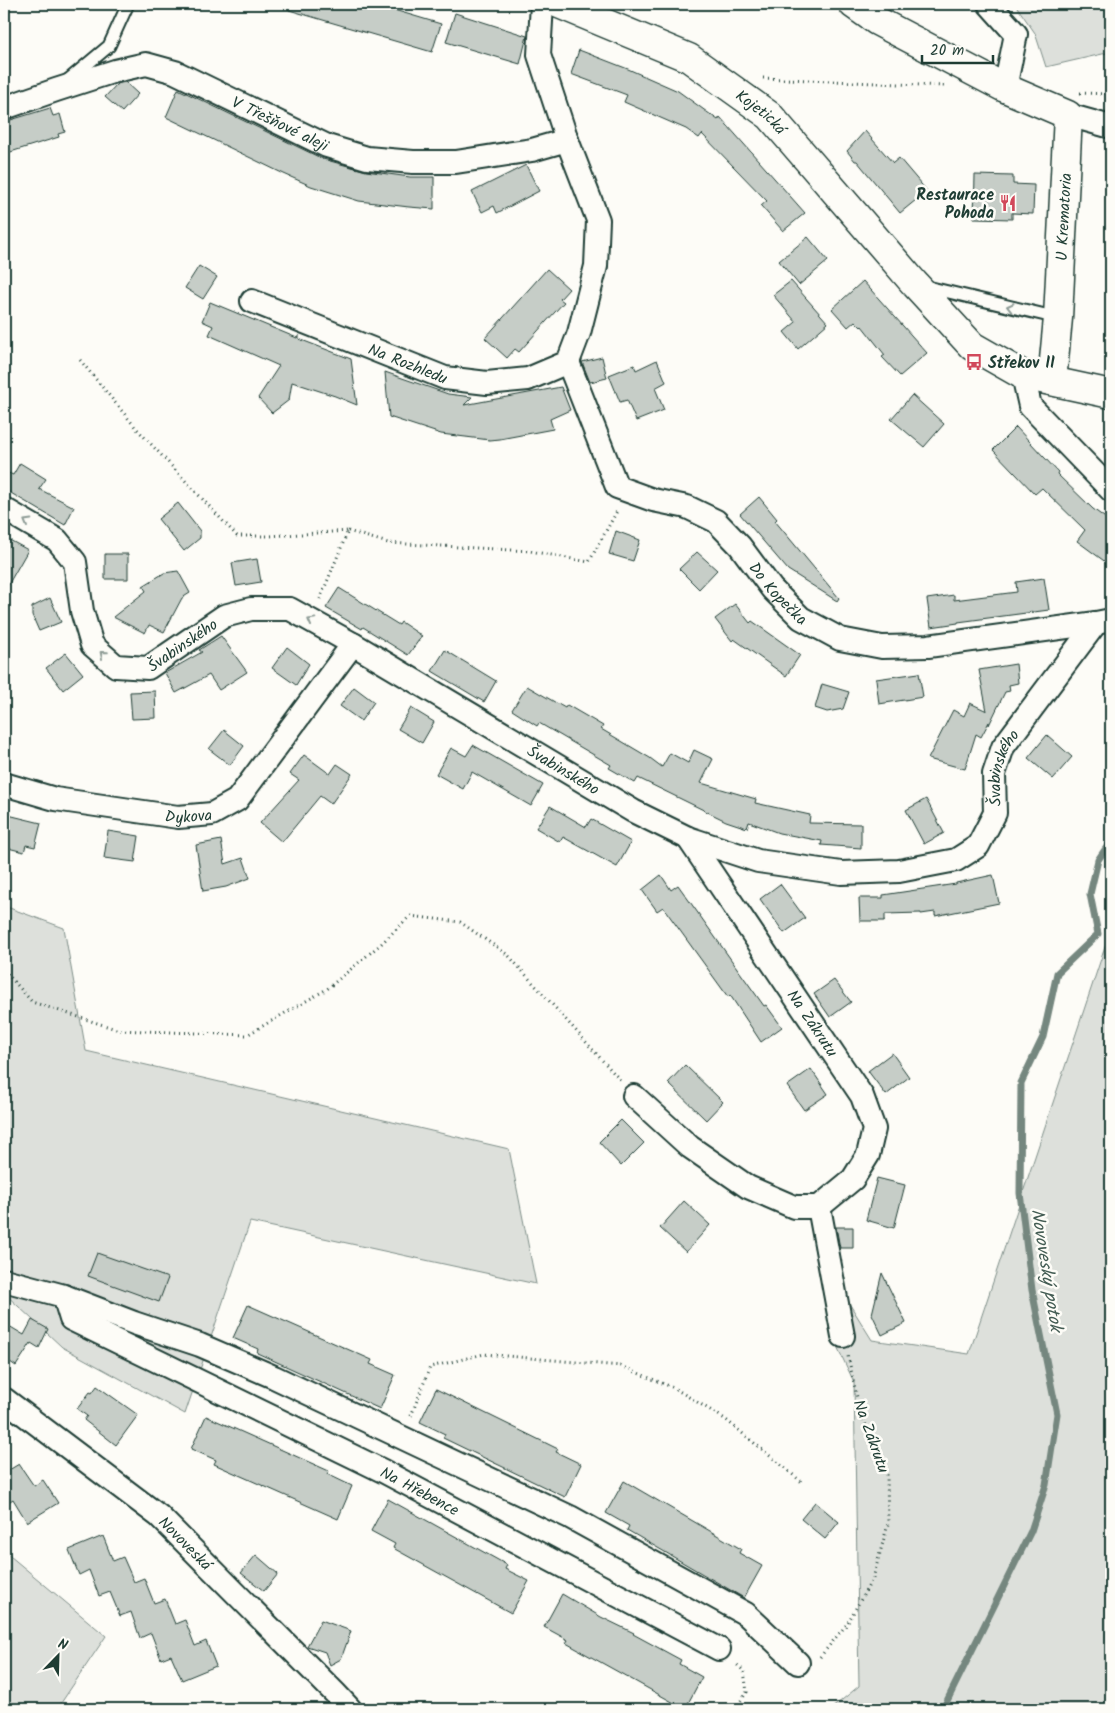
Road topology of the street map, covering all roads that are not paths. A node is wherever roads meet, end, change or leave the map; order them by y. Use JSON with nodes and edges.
{"nodes":[{"id":1,"x":128,"y":4,"type":"edge"},
{"id":2,"x":542,"y":4,"type":"edge"},
{"id":3,"x":559,"y":4,"type":"edge"},
{"id":4,"x":853,"y":4,"type":"edge"},
{"id":5,"x":989,"y":4,"type":"edge"},
{"id":6,"x":1005,"y":88,"type":"junction"},
{"id":7,"x":56,"y":90,"type":"junction"},
{"id":8,"x":4,"y":108,"type":"edge"},
{"id":9,"x":1068,"y":115,"type":"junction"},
{"id":10,"x":1111,"y":127,"type":"edge"},
{"id":11,"x":567,"y":140,"type":"junction"},
{"id":12,"x":914,"y":284,"type":"junction"},
{"id":13,"x":252,"y":301,"type":"dead end"},
{"id":14,"x":1058,"y":318,"type":"junction"},
{"id":15,"x":568,"y":362,"type":"junction"},
{"id":16,"x":1023,"y":375,"type":"junction"},
{"id":17,"x":1052,"y":381,"type":"junction"},
{"id":18,"x":1111,"y":394,"type":"edge"},
{"id":19,"x":1111,"y":490,"type":"edge"},
{"id":20,"x":4,"y":509,"type":"edge"},
{"id":21,"x":1104,"y":621,"type":"edge"},
{"id":22,"x":353,"y":644,"type":"junction"},
{"id":23,"x":4,"y":784,"type":"edge"},
{"id":24,"x":688,"y":838,"type":"junction"},
{"id":25,"x":634,"y":1096,"type":"road end"},
{"id":26,"x":819,"y":1207,"type":"junction"},
{"id":27,"x":4,"y":1280,"type":"edge"},
{"id":28,"x":64,"y":1296,"type":"junction"},
{"id":29,"x":843,"y":1336,"type":"road end"},
{"id":30,"x":4,"y":1399,"type":"edge"},
{"id":31,"x":718,"y":1649,"type":"road end"},
{"id":32,"x":798,"y":1663,"type":"road end"},
{"id":33,"x":350,"y":1709,"type":"edge"}],
"edges":[{"from":1,"to":7,"type":"lane"},
{"from":2,"to":11,"type":"street"},
{"from":3,"to":12,"type":"street","name":"Kojetická"},
{"from":4,"to":6,"type":"street"},
{"from":5,"to":6,"type":"street"},
{"from":6,"to":9,"type":"street"},
{"from":7,"to":8,"type":"street","name":"V Třešňové aleji"},
{"from":7,"to":11,"type":"street","name":"V Třešňové aleji"},
{"from":9,"to":10,"type":"street"},
{"from":9,"to":14,"type":"street","name":"U Krematoria"},
{"from":11,"to":15,"type":"street"},
{"from":14,"to":12,"type":"lane","one_way":true},
{"from":12,"to":16,"type":"street","name":"Kojetická"},
{"from":13,"to":15,"type":"street","name":"Na Rozhledu"},
{"from":14,"to":17,"type":"street"},
{"from":15,"to":21,"type":"street","name":"Do Kopečka"},
{"from":16,"to":17,"type":"street","name":"Kojetická"},
{"from":16,"to":19,"type":"street"},
{"from":17,"to":18,"type":"street","name":"Kojetická"},
{"from":22,"to":20,"type":"street","name":"Švabinského","one_way":true},
{"from":21,"to":24,"type":"street","name":"Švabinského"},
{"from":22,"to":23,"type":"street","name":"Dykova"},
{"from":22,"to":24,"type":"street","name":"Švabinského"},
{"from":24,"to":26,"type":"street","name":"Na Zákrutu"},
{"from":25,"to":26,"type":"street"},
{"from":26,"to":29,"type":"street"},
{"from":27,"to":28,"type":"street"},
{"from":28,"to":31,"type":"street","name":"Na Hřebence"},
{"from":28,"to":32,"type":"street"},
{"from":30,"to":33,"type":"street","name":"Novoveská"}]}
